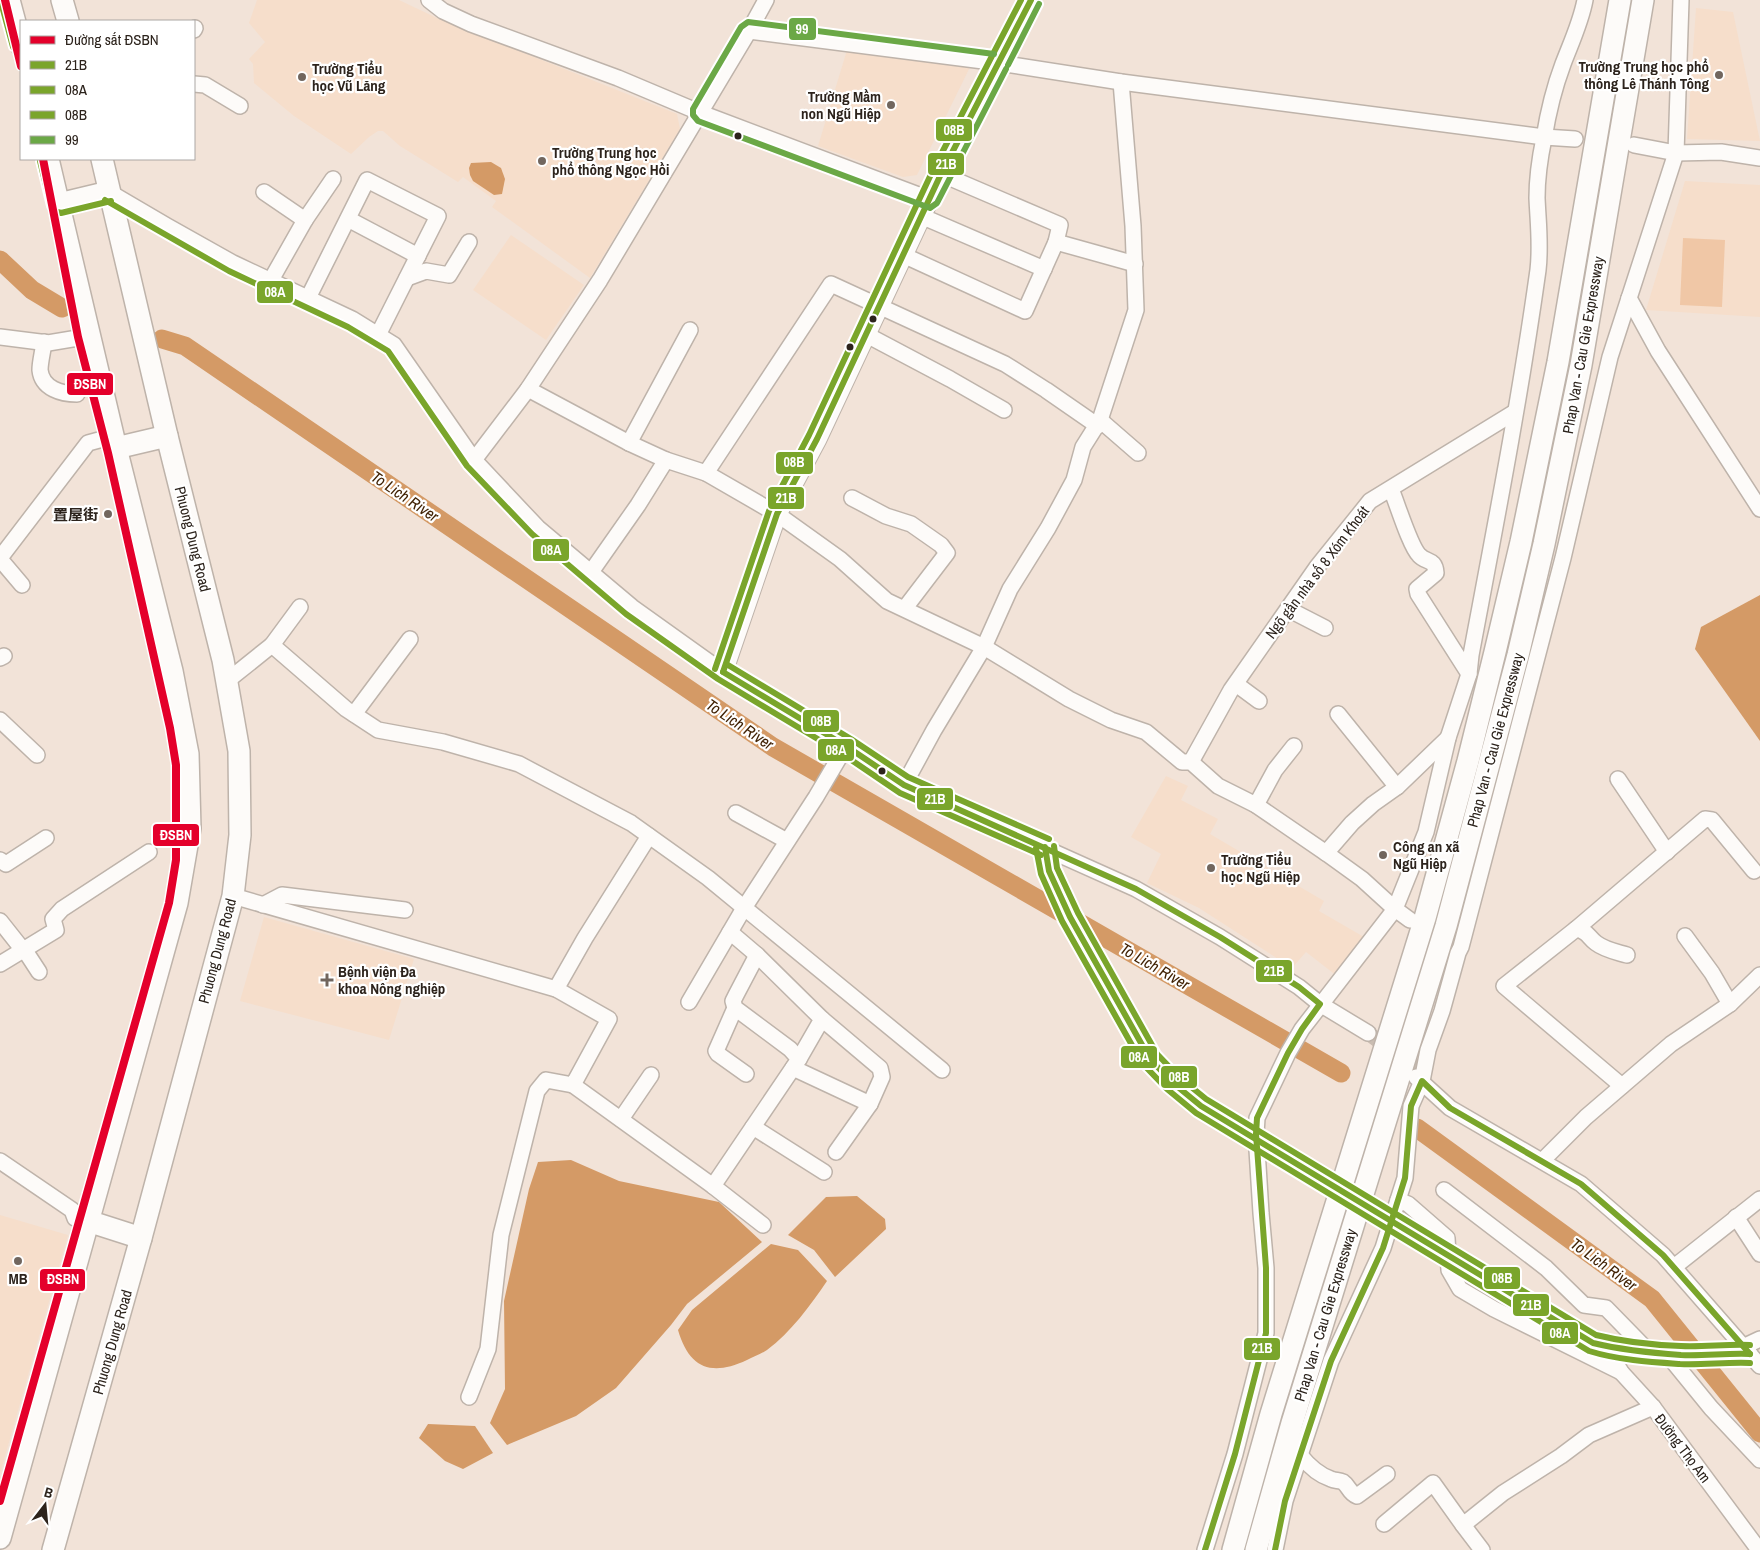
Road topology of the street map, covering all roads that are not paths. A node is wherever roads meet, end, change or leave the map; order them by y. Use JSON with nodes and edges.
{"nodes":[{"id":1,"x":9,"y":0,"type":"edge"},
{"id":2,"x":62,"y":0,"type":"edge"},
{"id":3,"x":429,"y":0,"type":"edge"},
{"id":4,"x":766,"y":0,"type":"edge"},
{"id":5,"x":1031,"y":0,"type":"edge"},
{"id":6,"x":1585,"y":0,"type":"edge"},
{"id":7,"x":1620,"y":0,"type":"edge"},
{"id":8,"x":1643,"y":0,"type":"edge"},
{"id":9,"x":1681,"y":0,"type":"edge"},
{"id":10,"x":68,"y":20,"type":"edge"},
{"id":11,"x":749,"y":31,"type":"junction"},
{"id":12,"x":20,"y":42,"type":"edge"},
{"id":13,"x":999,"y":63,"type":"junction"},
{"id":14,"x":1121,"y":82,"type":"junction"},
{"id":15,"x":195,"y":84,"type":"edge"},
{"id":16,"x":240,"y":106,"type":"dead end"},
{"id":17,"x":700,"y":113,"type":"junction"},
{"id":18,"x":1544,"y":137,"type":"junction"},
{"id":19,"x":1575,"y":138,"type":"dead end"},
{"id":20,"x":1634,"y":145,"type":"dead end"},
{"id":21,"x":1676,"y":153,"type":"junction"},
{"id":22,"x":1760,"y":158,"type":"edge"},
{"id":23,"x":48,"y":160,"type":"edge"},
{"id":24,"x":102,"y":160,"type":"edge"},
{"id":25,"x":941,"y":174,"type":"junction"},
{"id":26,"x":333,"y":179,"type":"dead end"},
{"id":27,"x":110,"y":192,"type":"junction"},
{"id":28,"x":264,"y":192,"type":"dead end"},
{"id":29,"x":929,"y":199,"type":"junction"},
{"id":30,"x":59,"y":204,"type":"junction"},
{"id":31,"x":921,"y":216,"type":"junction"},
{"id":32,"x":348,"y":219,"type":"junction"},
{"id":33,"x":304,"y":220,"type":"junction"},
{"id":34,"x":469,"y":242,"type":"dead end"},
{"id":35,"x":1056,"y":242,"type":"junction"},
{"id":36,"x":903,"y":255,"type":"junction"},
{"id":37,"x":418,"y":256,"type":"junction"},
{"id":38,"x":1135,"y":264,"type":"junction"},
{"id":39,"x":1044,"y":269,"type":"junction"},
{"id":40,"x":407,"y":278,"type":"junction"},
{"id":41,"x":271,"y":280,"type":"junction"},
{"id":42,"x":308,"y":298,"type":"junction"},
{"id":43,"x":1629,"y":298,"type":"junction"},
{"id":44,"x":878,"y":305,"type":"junction"},
{"id":45,"x":690,"y":330,"type":"dead end"},
{"id":46,"x":865,"y":334,"type":"junction"},
{"id":47,"x":378,"y":335,"type":"junction"},
{"id":48,"x":90,"y":336,"type":"junction"},
{"id":49,"x":0,"y":337,"type":"edge"},
{"id":50,"x":44,"y":342,"type":"junction"},
{"id":51,"x":528,"y":390,"type":"junction"},
{"id":52,"x":77,"y":394,"type":"dead end"},
{"id":53,"x":1004,"y":410,"type":"dead end"},
{"id":54,"x":1515,"y":412,"type":"junction"},
{"id":55,"x":1099,"y":423,"type":"junction"},
{"id":56,"x":167,"y":436,"type":"junction"},
{"id":57,"x":629,"y":443,"type":"junction"},
{"id":58,"x":107,"y":444,"type":"junction"},
{"id":59,"x":1138,"y":453,"type":"dead end"},
{"id":60,"x":474,"y":460,"type":"junction"},
{"id":61,"x":666,"y":460,"type":"junction"},
{"id":62,"x":706,"y":473,"type":"junction"},
{"id":63,"x":1391,"y":489,"type":"junction"},
{"id":64,"x":852,"y":498,"type":"dead end"},
{"id":65,"x":1760,"y":509,"type":"edge"},
{"id":66,"x":777,"y":514,"type":"junction"},
{"id":67,"x":0,"y":559,"type":"edge"},
{"id":68,"x":591,"y":572,"type":"junction"},
{"id":69,"x":22,"y":585,"type":"dead end"},
{"id":70,"x":300,"y":607,"type":"dead end"},
{"id":71,"x":904,"y":608,"type":"junction"},
{"id":72,"x":1288,"y":609,"type":"junction"},
{"id":73,"x":1325,"y":628,"type":"dead end"},
{"id":74,"x":410,"y":639,"type":"dead end"},
{"id":75,"x":272,"y":645,"type":"junction"},
{"id":76,"x":984,"y":647,"type":"junction"},
{"id":77,"x":723,"y":672,"type":"junction"},
{"id":78,"x":1469,"y":674,"type":"junction"},
{"id":79,"x":227,"y":681,"type":"junction"},
{"id":80,"x":1236,"y":684,"type":"junction"},
{"id":81,"x":1259,"y":700,"type":"dead end"},
{"id":82,"x":354,"y":714,"type":"junction"},
{"id":83,"x":1338,"y":714,"type":"dead end"},
{"id":84,"x":0,"y":720,"type":"edge"},
{"id":85,"x":1448,"y":738,"type":"junction"},
{"id":86,"x":1294,"y":746,"type":"dead end"},
{"id":87,"x":842,"y":752,"type":"junction"},
{"id":88,"x":37,"y":755,"type":"dead end"},
{"id":89,"x":1191,"y":762,"type":"junction"},
{"id":90,"x":1618,"y":779,"type":"dead end"},
{"id":91,"x":904,"y":785,"type":"junction"},
{"id":92,"x":1397,"y":787,"type":"junction"},
{"id":93,"x":1256,"y":805,"type":"junction"},
{"id":94,"x":736,"y":813,"type":"dead end"},
{"id":95,"x":649,"y":836,"type":"junction"},
{"id":96,"x":46,"y":838,"type":"dead end"},
{"id":97,"x":787,"y":842,"type":"junction"},
{"id":98,"x":1045,"y":847,"type":"junction"},
{"id":99,"x":149,"y":852,"type":"dead end"},
{"id":100,"x":1666,"y":852,"type":"junction"},
{"id":101,"x":1326,"y":853,"type":"junction"},
{"id":102,"x":0,"y":860,"type":"edge"},
{"id":103,"x":1754,"y":871,"type":"dead end"},
{"id":104,"x":233,"y":896,"type":"junction"},
{"id":105,"x":263,"y":905,"type":"junction"},
{"id":106,"x":744,"y":908,"type":"junction"},
{"id":107,"x":1395,"y":909,"type":"junction"},
{"id":108,"x":405,"y":910,"type":"dead end"},
{"id":109,"x":1410,"y":920,"type":"dead end"},
{"id":110,"x":0,"y":921,"type":"edge"},
{"id":111,"x":1576,"y":929,"type":"junction"},
{"id":112,"x":730,"y":932,"type":"junction"},
{"id":113,"x":1685,"y":936,"type":"dead end"},
{"id":114,"x":24,"y":950,"type":"junction"},
{"id":115,"x":757,"y":955,"type":"junction"},
{"id":116,"x":1627,"y":955,"type":"dead end"},
{"id":117,"x":0,"y":964,"type":"edge"},
{"id":118,"x":39,"y":972,"type":"dead end"},
{"id":119,"x":1760,"y":975,"type":"edge"},
{"id":120,"x":556,"y":989,"type":"junction"},
{"id":121,"x":689,"y":1002,"type":"dead end"},
{"id":122,"x":1320,"y":1004,"type":"junction"},
{"id":123,"x":1730,"y":1004,"type":"junction"},
{"id":124,"x":735,"y":1008,"type":"junction"},
{"id":125,"x":822,"y":1019,"type":"junction"},
{"id":126,"x":1367,"y":1036,"type":"tunnel mouth"},
{"id":127,"x":796,"y":1064,"type":"junction"},
{"id":128,"x":942,"y":1070,"type":"dead end"},
{"id":129,"x":746,"y":1074,"type":"dead end"},
{"id":130,"x":651,"y":1075,"type":"dead end"},
{"id":131,"x":1419,"y":1076,"type":"junction"},
{"id":132,"x":573,"y":1085,"type":"junction"},
{"id":133,"x":1622,"y":1086,"type":"junction"},
{"id":134,"x":870,"y":1104,"type":"junction"},
{"id":135,"x":621,"y":1119,"type":"junction"},
{"id":136,"x":753,"y":1127,"type":"junction"},
{"id":137,"x":836,"y":1152,"type":"dead end"},
{"id":138,"x":0,"y":1161,"type":"edge"},
{"id":139,"x":1542,"y":1161,"type":"junction"},
{"id":140,"x":824,"y":1172,"type":"dead end"},
{"id":141,"x":713,"y":1186,"type":"junction"},
{"id":142,"x":1444,"y":1190,"type":"dead end"},
{"id":143,"x":1760,"y":1199,"type":"edge"},
{"id":144,"x":1398,"y":1200,"type":"junction"},
{"id":145,"x":1736,"y":1217,"type":"junction"},
{"id":146,"x":88,"y":1221,"type":"junction"},
{"id":147,"x":763,"y":1225,"type":"dead end"},
{"id":148,"x":141,"y":1238,"type":"junction"},
{"id":149,"x":1760,"y":1254,"type":"edge"},
{"id":150,"x":1674,"y":1267,"type":"junction"},
{"id":151,"x":1760,"y":1338,"type":"edge"},
{"id":152,"x":1608,"y":1347,"type":"junction"},
{"id":153,"x":1747,"y":1351,"type":"junction"},
{"id":154,"x":1649,"y":1352,"type":"junction"},
{"id":155,"x":1667,"y":1354,"type":"junction"},
{"id":156,"x":1760,"y":1366,"type":"edge"},
{"id":157,"x":1622,"y":1372,"type":"junction"},
{"id":158,"x":469,"y":1397,"type":"dead end"},
{"id":159,"x":1653,"y":1407,"type":"junction"},
{"id":160,"x":1300,"y":1455,"type":"junction"},
{"id":161,"x":1760,"y":1460,"type":"edge"},
{"id":162,"x":1388,"y":1474,"type":"dead end"},
{"id":163,"x":1384,"y":1524,"type":"dead end"},
{"id":164,"x":1462,"y":1525,"type":"junction"},
{"id":165,"x":0,"y":1538,"type":"edge"},
{"id":166,"x":53,"y":1550,"type":"edge"},
{"id":167,"x":1205,"y":1550,"type":"edge"},
{"id":168,"x":1233,"y":1550,"type":"edge"},
{"id":169,"x":1256,"y":1550,"type":"edge"},
{"id":170,"x":1275,"y":1550,"type":"edge"},
{"id":171,"x":1482,"y":1550,"type":"edge"},
{"id":172,"x":1759,"y":1550,"type":"edge"}],
"edges":[{"from":1,"to":12,"type":"highway"},
{"from":2,"to":10,"type":"highway"},
{"from":3,"to":17,"type":"street"},
{"from":4,"to":11,"type":"street"},
{"from":5,"to":13,"type":"main road"},
{"from":6,"to":18,"type":"street"},
{"from":7,"to":168,"type":"highway","name":"Phap Van - Cau Gie Expressway"},
{"from":8,"to":169,"type":"highway","name":"Phap Van - Cau Gie Expressway"},
{"from":9,"to":21,"type":"street"},
{"from":11,"to":13,"type":"street"},
{"from":11,"to":17,"type":"street"},
{"from":13,"to":14,"type":"street"},
{"from":13,"to":25,"type":"main road"},
{"from":14,"to":18,"type":"street"},
{"from":14,"to":38,"type":"street"},
{"from":15,"to":16,"type":"street"},
{"from":17,"to":29,"type":"street"},
{"from":17,"to":51,"type":"street"},
{"from":18,"to":19,"type":"street"},
{"from":18,"to":54,"type":"street"},
{"from":20,"to":21,"type":"street"},
{"from":21,"to":22,"type":"street"},
{"from":21,"to":43,"type":"street"},
{"from":23,"to":30,"type":"highway"},
{"from":24,"to":27,"type":"highway","name":"Phuong Dung Road"},
{"from":25,"to":29,"type":"main road"},
{"from":25,"to":35,"type":"street"},
{"from":26,"to":33,"type":"street"},
{"from":27,"to":30,"type":"highway"},
{"from":27,"to":41,"type":"street"},
{"from":27,"to":56,"type":"highway","name":"Phuong Dung Road"},
{"from":28,"to":33,"type":"street"},
{"from":29,"to":31,"type":"main road"},
{"from":30,"to":48,"type":"highway"},
{"from":31,"to":36,"type":"main road"},
{"from":31,"to":39,"type":"street"},
{"from":32,"to":37,"type":"street"},
{"from":32,"to":37,"type":"street"},
{"from":32,"to":42,"type":"street"},
{"from":33,"to":41,"type":"street"},
{"from":34,"to":40,"type":"street"},
{"from":35,"to":38,"type":"street"},
{"from":35,"to":39,"type":"street"},
{"from":36,"to":39,"type":"street"},
{"from":36,"to":44,"type":"main road"},
{"from":37,"to":40,"type":"street"},
{"from":38,"to":55,"type":"street"},
{"from":40,"to":47,"type":"street"},
{"from":41,"to":42,"type":"street"},
{"from":42,"to":47,"type":"street"},
{"from":43,"to":65,"type":"street"},
{"from":43,"to":131,"type":"street"},
{"from":44,"to":46,"type":"main road"},
{"from":44,"to":55,"type":"street"},
{"from":44,"to":62,"type":"street"},
{"from":45,"to":57,"type":"street"},
{"from":46,"to":53,"type":"street"},
{"from":46,"to":66,"type":"main road"},
{"from":47,"to":60,"type":"street"},
{"from":48,"to":50,"type":"street"},
{"from":48,"to":58,"type":"highway"},
{"from":49,"to":50,"type":"street"},
{"from":50,"to":52,"type":"street"},
{"from":51,"to":57,"type":"street"},
{"from":51,"to":60,"type":"street"},
{"from":54,"to":63,"type":"street","name":"Ngõ gần nhà số 8 Xóm Khoát"},
{"from":54,"to":78,"type":"street"},
{"from":55,"to":59,"type":"street"},
{"from":55,"to":76,"type":"street"},
{"from":56,"to":58,"type":"highway"},
{"from":56,"to":79,"type":"highway","name":"Phuong Dung Road"},
{"from":57,"to":61,"type":"street"},
{"from":58,"to":67,"type":"street"},
{"from":58,"to":146,"type":"highway"},
{"from":60,"to":68,"type":"street"},
{"from":61,"to":62,"type":"street"},
{"from":61,"to":68,"type":"street"},
{"from":62,"to":66,"type":"street"},
{"from":63,"to":72,"type":"street","name":"Ngõ gần nhà số 8 Xóm Khoát"},
{"from":63,"to":78,"type":"street"},
{"from":64,"to":71,"type":"street"},
{"from":66,"to":71,"type":"street"},
{"from":66,"to":77,"type":"main road"},
{"from":67,"to":69,"type":"street"},
{"from":68,"to":77,"type":"street"},
{"from":70,"to":75,"type":"street"},
{"from":71,"to":76,"type":"street"},
{"from":72,"to":73,"type":"street"},
{"from":72,"to":80,"type":"street","name":"Ngõ gần nhà số 8 Xóm Khoát"},
{"from":74,"to":82,"type":"street"},
{"from":75,"to":79,"type":"street"},
{"from":75,"to":82,"type":"street"},
{"from":76,"to":89,"type":"street"},
{"from":76,"to":91,"type":"street"},
{"from":77,"to":87,"type":"street"},
{"from":78,"to":85,"type":"street"},
{"from":79,"to":104,"type":"highway","name":"Phuong Dung Road"},
{"from":80,"to":81,"type":"street"},
{"from":80,"to":89,"type":"street","name":"Ngõ gần nhà số 8 Xóm Khoát"},
{"from":82,"to":95,"type":"street"},
{"from":83,"to":92,"type":"street"},
{"from":84,"to":88,"type":"street"},
{"from":85,"to":92,"type":"street"},
{"from":85,"to":107,"type":"street"},
{"from":86,"to":93,"type":"street"},
{"from":87,"to":91,"type":"street"},
{"from":87,"to":97,"type":"street"},
{"from":89,"to":93,"type":"street"},
{"from":90,"to":100,"type":"street"},
{"from":91,"to":98,"type":"street"},
{"from":92,"to":101,"type":"street"},
{"from":93,"to":101,"type":"street"},
{"from":94,"to":97,"type":"street"},
{"from":95,"to":106,"type":"street"},
{"from":95,"to":120,"type":"street"},
{"from":96,"to":102,"type":"street"},
{"from":97,"to":106,"type":"street"},
{"from":98,"to":122,"type":"street"},
{"from":98,"to":152,"type":"street","bridge":true},
{"from":99,"to":114,"type":"street"},
{"from":100,"to":103,"type":"street"},
{"from":100,"to":111,"type":"street"},
{"from":101,"to":107,"type":"street"},
{"from":104,"to":105,"type":"street"},
{"from":104,"to":148,"type":"highway","name":"Phuong Dung Road"},
{"from":105,"to":108,"type":"street"},
{"from":105,"to":120,"type":"street"},
{"from":106,"to":112,"type":"street"},
{"from":106,"to":128,"type":"street"},
{"from":107,"to":109,"type":"street"},
{"from":107,"to":122,"type":"street"},
{"from":110,"to":114,"type":"street"},
{"from":111,"to":116,"type":"street"},
{"from":111,"to":133,"type":"street"},
{"from":112,"to":115,"type":"street"},
{"from":112,"to":121,"type":"street"},
{"from":113,"to":123,"type":"street"},
{"from":114,"to":117,"type":"street"},
{"from":114,"to":118,"type":"street"},
{"from":115,"to":124,"type":"street"},
{"from":115,"to":125,"type":"street"},
{"from":119,"to":123,"type":"street"},
{"from":120,"to":132,"type":"street"},
{"from":122,"to":126,"type":"street"},
{"from":122,"to":167,"type":"street"},
{"from":123,"to":133,"type":"street"},
{"from":124,"to":127,"type":"street"},
{"from":124,"to":129,"type":"street"},
{"from":125,"to":127,"type":"street"},
{"from":125,"to":134,"type":"street"},
{"from":127,"to":134,"type":"street"},
{"from":127,"to":136,"type":"street"},
{"from":130,"to":135,"type":"street"},
{"from":131,"to":139,"type":"street"},
{"from":131,"to":144,"type":"street"},
{"from":132,"to":135,"type":"street"},
{"from":132,"to":158,"type":"street"},
{"from":133,"to":139,"type":"street"},
{"from":134,"to":137,"type":"street"},
{"from":135,"to":141,"type":"street"},
{"from":136,"to":140,"type":"street"},
{"from":136,"to":141,"type":"street"},
{"from":138,"to":146,"type":"street"},
{"from":139,"to":150,"type":"street"},
{"from":141,"to":147,"type":"street"},
{"from":142,"to":154,"type":"street"},
{"from":143,"to":145,"type":"street"},
{"from":144,"to":157,"type":"street"},
{"from":144,"to":160,"type":"street"},
{"from":145,"to":149,"type":"street"},
{"from":145,"to":150,"type":"street"},
{"from":146,"to":148,"type":"highway"},
{"from":146,"to":165,"type":"highway"},
{"from":148,"to":166,"type":"highway","name":"Phuong Dung Road"},
{"from":150,"to":153,"type":"street"},
{"from":151,"to":153,"type":"street"},
{"from":152,"to":154,"type":"street"},
{"from":152,"to":157,"type":"street","name":"Đường Thọ Am"},
{"from":153,"to":155,"type":"street"},
{"from":153,"to":156,"type":"street"},
{"from":154,"to":155,"type":"street"},
{"from":155,"to":161,"type":"street"},
{"from":157,"to":159,"type":"street","name":"Đường Thọ Am"},
{"from":159,"to":164,"type":"street"},
{"from":159,"to":172,"type":"street","name":"Đường Thọ Am"},
{"from":160,"to":162,"type":"street"},
{"from":160,"to":170,"type":"street"},
{"from":163,"to":164,"type":"street"},
{"from":164,"to":171,"type":"street"}]}
